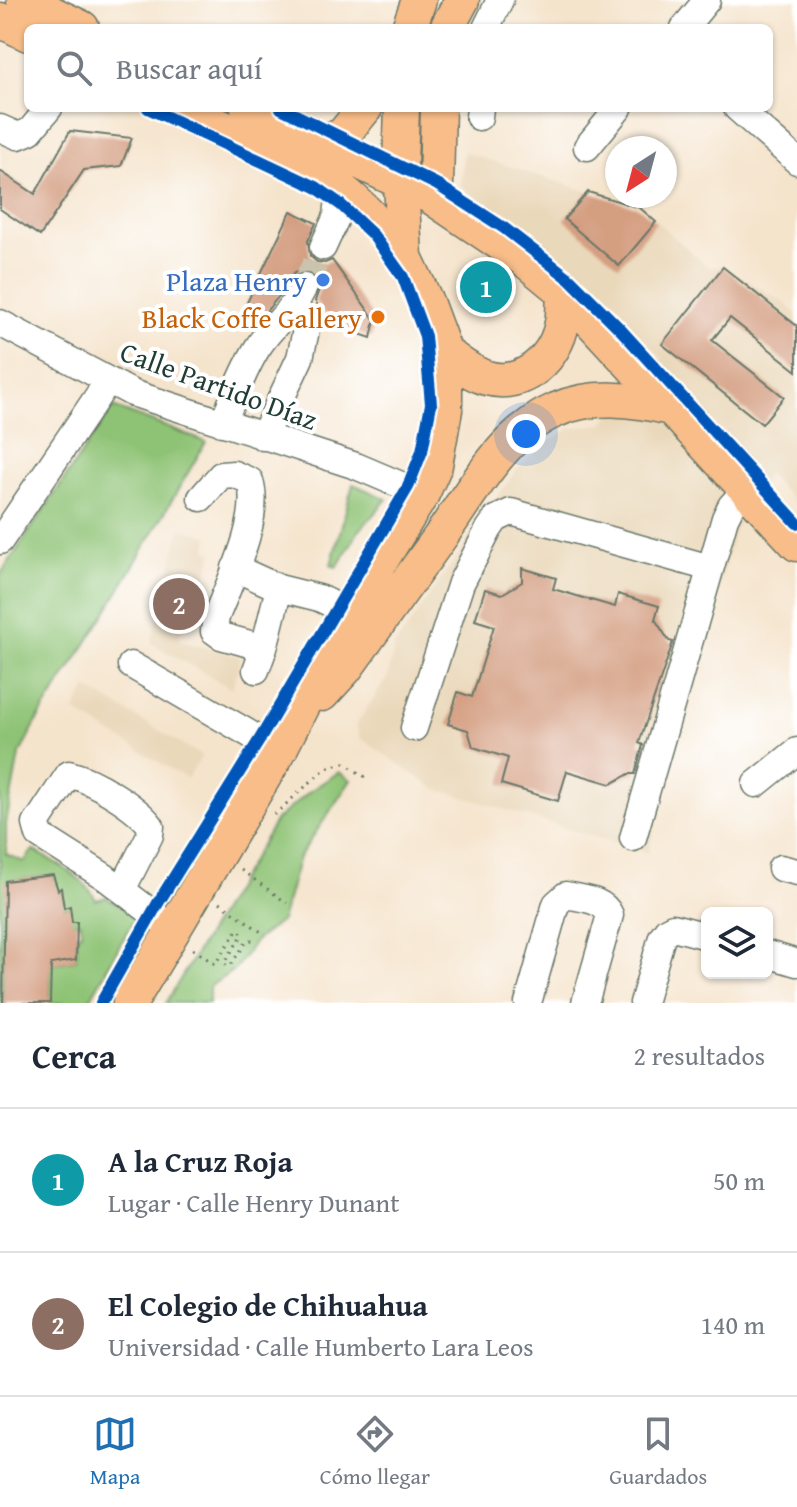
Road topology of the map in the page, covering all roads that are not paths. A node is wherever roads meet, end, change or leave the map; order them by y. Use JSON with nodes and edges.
{"nodes":[{"id":1,"x":24,"y":0,"type":"edge"},
{"id":2,"x":462,"y":0,"type":"edge"},
{"id":3,"x":500,"y":0,"type":"edge"},
{"id":4,"x":707,"y":0,"type":"edge"},
{"id":5,"x":0,"y":20,"type":"edge"},
{"id":6,"x":74,"y":24,"type":"edge"},
{"id":7,"x":449,"y":24,"type":"edge"},
{"id":8,"x":488,"y":24,"type":"edge"},
{"id":9,"x":687,"y":24,"type":"edge"},
{"id":10,"x":24,"y":32,"type":"edge"},
{"id":11,"x":46,"y":112,"type":"edge"},
{"id":12,"x":187,"y":112,"type":"edge"},
{"id":13,"x":256,"y":112,"type":"edge"},
{"id":14,"x":362,"y":112,"type":"edge"},
{"id":15,"x":403,"y":112,"type":"edge"},
{"id":16,"x":438,"y":112,"type":"edge"},
{"id":17,"x":616,"y":112,"type":"edge"},
{"id":18,"x":742,"y":112,"type":"edge"},
{"id":19,"x":0,"y":128,"type":"edge"},
{"id":20,"x":316,"y":141,"type":"junction"},
{"id":21,"x":587,"y":147,"type":"dead end"},
{"id":22,"x":793,"y":149,"type":"edge"},
{"id":23,"x":340,"y":189,"type":"junction"},
{"id":24,"x":415,"y":189,"type":"junction"},
{"id":25,"x":323,"y":247,"type":"tunnel mouth"},
{"id":26,"x":405,"y":257,"type":"junction"},
{"id":27,"x":564,"y":292,"type":"junction"},
{"id":28,"x":0,"y":323,"type":"edge"},
{"id":29,"x":445,"y":353,"type":"junction"},
{"id":30,"x":108,"y":381,"type":"junction"},
{"id":31,"x":239,"y":386,"type":"junction"},
{"id":32,"x":280,"y":399,"type":"junction"},
{"id":33,"x":670,"y":408,"type":"junction"},
{"id":34,"x":222,"y":423,"type":"junction"},
{"id":35,"x":263,"y":437,"type":"junction"},
{"id":36,"x":746,"y":490,"type":"junction"},
{"id":37,"x":422,"y":494,"type":"junction"},
{"id":38,"x":201,"y":498,"type":"dead end"},
{"id":39,"x":0,"y":541,"type":"edge"},
{"id":40,"x":797,"y":544,"type":"edge"},
{"id":41,"x":235,"y":568,"type":"junction"},
{"id":42,"x":710,"y":568,"type":"junction"},
{"id":43,"x":279,"y":588,"type":"junction"},
{"id":44,"x":349,"y":612,"type":"junction"},
{"id":45,"x":131,"y":665,"type":"dead end"},
{"id":46,"x":414,"y":728,"type":"dead end"},
{"id":47,"x":286,"y":738,"type":"junction"},
{"id":48,"x":797,"y":751,"type":"edge"},
{"id":49,"x":756,"y":784,"type":"dead end"},
{"id":50,"x":633,"y":838,"type":"dead end"},
{"id":51,"x":118,"y":883,"type":"dead end"},
{"id":52,"x":182,"y":932,"type":"junction"},
{"id":53,"x":701,"y":934,"type":"edge"},
{"id":54,"x":773,"y":956,"type":"edge"},
{"id":55,"x":797,"y":963,"type":"edge"},
{"id":56,"x":130,"y":1003,"type":"edge"},
{"id":57,"x":528,"y":1003,"type":"edge"},
{"id":58,"x":585,"y":1003,"type":"edge"},
{"id":59,"x":643,"y":1003,"type":"edge"}],
"edges":[{"from":1,"to":6,"type":"main road"},
{"from":2,"to":7,"type":"main road"},
{"from":3,"to":8,"type":"street"},
{"from":4,"to":9,"type":"street"},
{"from":5,"to":10,"type":"main road"},
{"from":11,"to":19,"type":"street"},
{"from":12,"to":23,"type":"main road"},
{"from":13,"to":20,"type":"main road"},
{"from":14,"to":20,"type":"main road"},
{"from":15,"to":24,"type":"main road"},
{"from":16,"to":24,"type":"main road"},
{"from":17,"to":21,"type":"street"},
{"from":18,"to":22,"type":"street"},
{"from":20,"to":24,"type":"main road"},
{"from":23,"to":25,"type":"street"},
{"from":23,"to":26,"type":"main road"},
{"from":24,"to":26,"type":"main road"},
{"from":24,"to":27,"type":"main road"},
{"from":26,"to":29,"type":"main road"},
{"from":27,"to":29,"type":"main road"},
{"from":27,"to":33,"type":"main road"},
{"from":28,"to":30,"type":"street","name":"Calle Partido Díaz"},
{"from":29,"to":37,"type":"main road"},
{"from":30,"to":34,"type":"street","name":"Calle Partido Díaz"},
{"from":30,"to":39,"type":"street"},
{"from":31,"to":32,"type":"street"},
{"from":31,"to":32,"type":"street"},
{"from":31,"to":34,"type":"street"},
{"from":32,"to":35,"type":"street"},
{"from":33,"to":36,"type":"main road"},
{"from":33,"to":47,"type":"main road"},
{"from":34,"to":35,"type":"street","name":"Calle Partido Díaz"},
{"from":35,"to":37,"type":"street","name":"Calle Partido Díaz"},
{"from":36,"to":40,"type":"main road"},
{"from":36,"to":42,"type":"street"},
{"from":37,"to":44,"type":"main road"},
{"from":38,"to":41,"type":"street"},
{"from":41,"to":43,"type":"street"},
{"from":41,"to":43,"type":"street"},
{"from":42,"to":46,"type":"street"},
{"from":42,"to":50,"type":"street"},
{"from":43,"to":44,"type":"street"},
{"from":44,"to":47,"type":"main road"},
{"from":45,"to":47,"type":"street"},
{"from":47,"to":52,"type":"main road"},
{"from":48,"to":49,"type":"street"},
{"from":51,"to":52,"type":"street"},
{"from":52,"to":56,"type":"main road"},
{"from":53,"to":59,"type":"street"},
{"from":54,"to":55,"type":"street"},
{"from":57,"to":58,"type":"street"}]}
